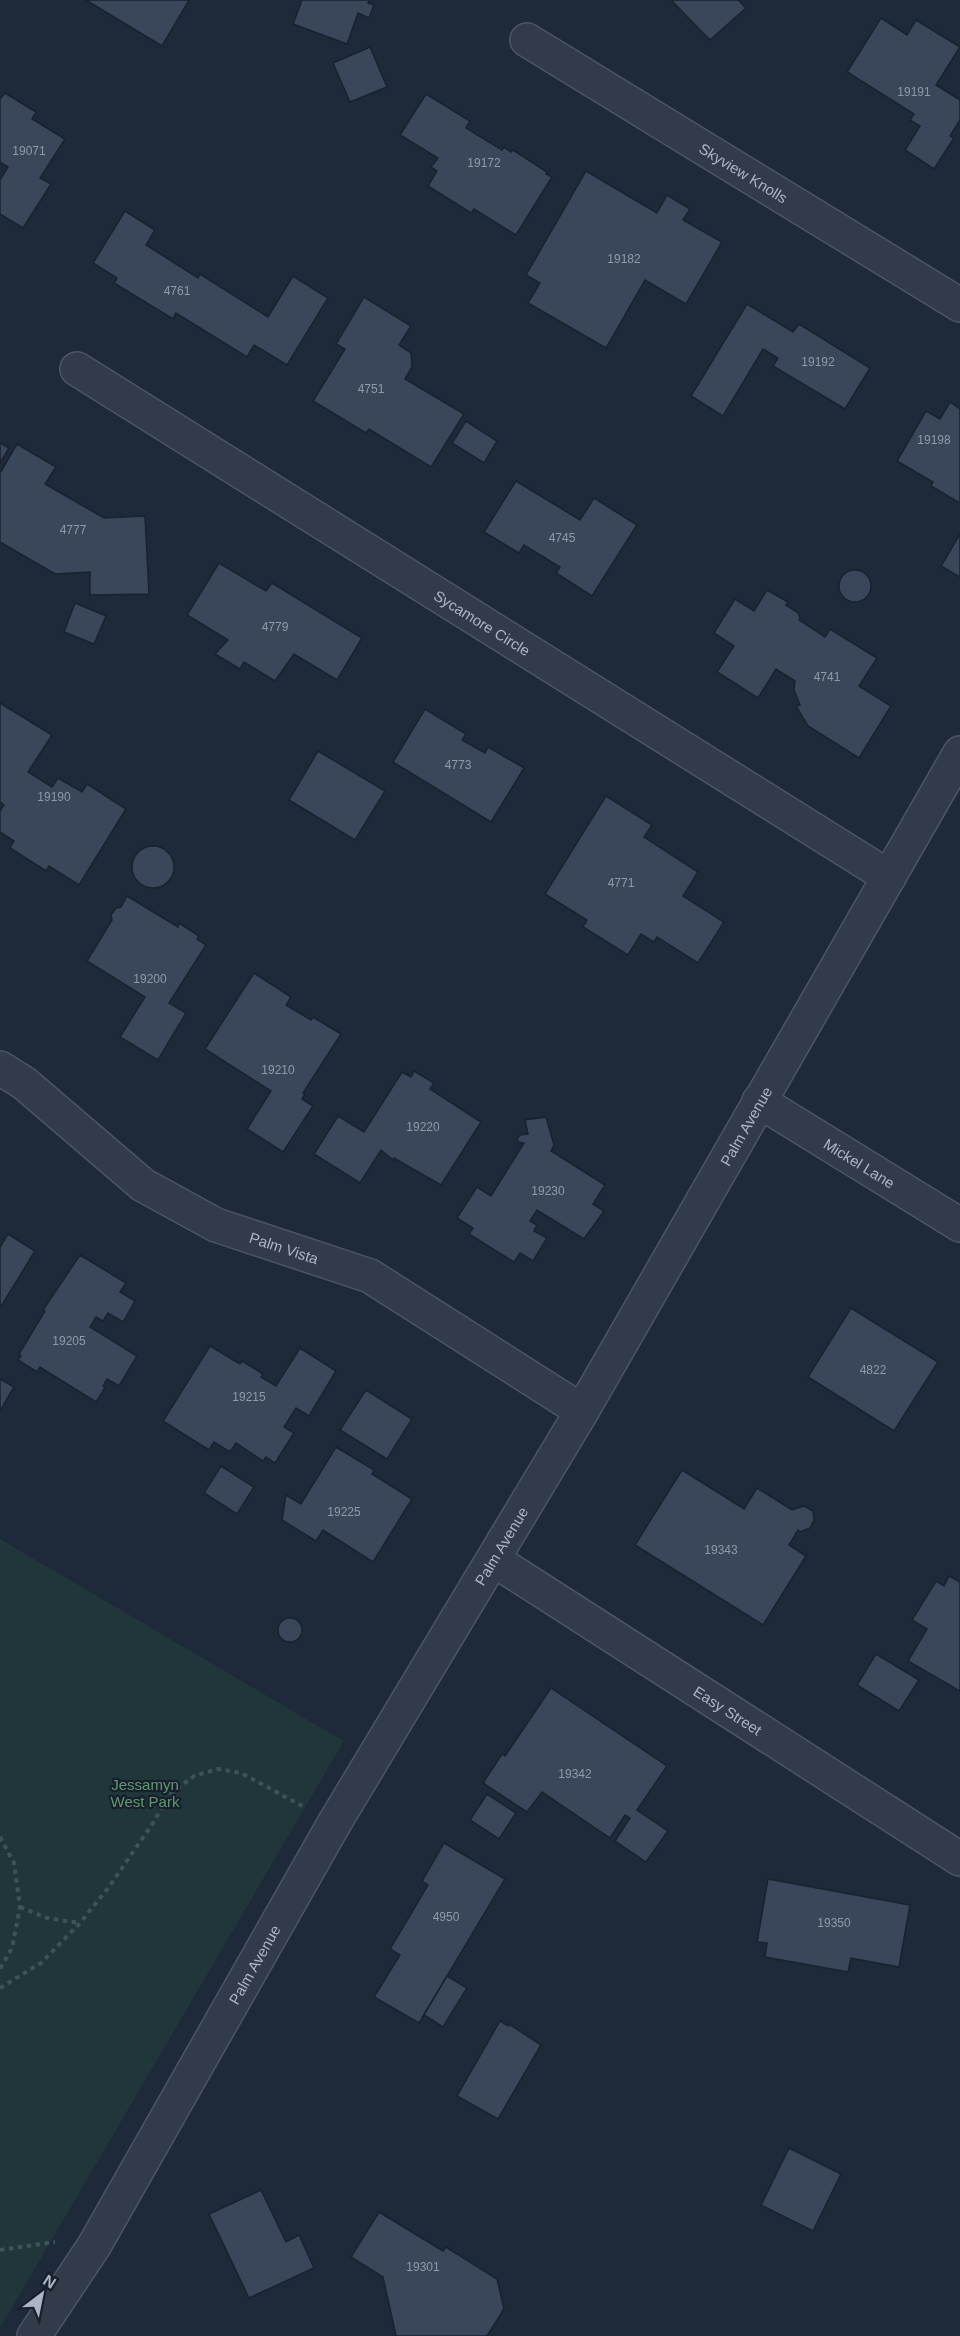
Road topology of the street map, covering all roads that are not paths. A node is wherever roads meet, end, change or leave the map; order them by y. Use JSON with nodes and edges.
{"nodes":[{"id":1,"x":527,"y":39,"type":"dead end"},
{"id":2,"x":960,"y":305,"type":"edge"},
{"id":3,"x":77,"y":369,"type":"dead end"},
{"id":4,"x":960,"y":753,"type":"edge"},
{"id":5,"x":889,"y":877,"type":"junction"},
{"id":6,"x":0,"y":1068,"type":"edge"},
{"id":7,"x":759,"y":1101,"type":"junction"},
{"id":8,"x":960,"y":1225,"type":"edge"},
{"id":9,"x":582,"y":1411,"type":"junction"},
{"id":10,"x":494,"y":1560,"type":"junction"},
{"id":11,"x":960,"y":1859,"type":"edge"},
{"id":12,"x":34,"y":2336,"type":"edge"}],
"edges":[{"from":1,"to":2,"type":"street","name":"Skyview Knolls"},
{"from":3,"to":5,"type":"street","name":"Sycamore Circle"},
{"from":4,"to":5,"type":"street","name":"Palm Avenue"},
{"from":5,"to":7,"type":"street","name":"Palm Avenue"},
{"from":6,"to":9,"type":"street","name":"Palm Vista"},
{"from":7,"to":8,"type":"street","name":"Mickel Lane"},
{"from":7,"to":9,"type":"street","name":"Palm Avenue"},
{"from":9,"to":10,"type":"street","name":"Palm Avenue"},
{"from":10,"to":11,"type":"street","name":"Easy Street"},
{"from":10,"to":12,"type":"street","name":"Palm Avenue"}]}
